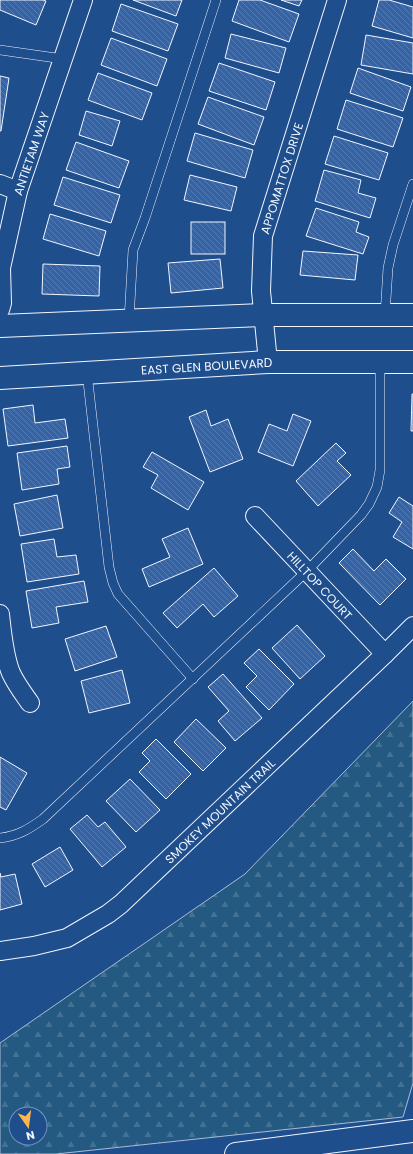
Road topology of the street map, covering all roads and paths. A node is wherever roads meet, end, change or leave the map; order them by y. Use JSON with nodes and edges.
{"nodes":[{"id":1,"x":83,"y":0,"type":"edge"},
{"id":2,"x":216,"y":0,"type":"edge"},
{"id":3,"x":337,"y":0,"type":"edge"},
{"id":4,"x":0,"y":50,"type":"edge"},
{"id":5,"x":63,"y":58,"type":"junction"},
{"id":6,"x":0,"y":184,"type":"edge"},
{"id":7,"x":413,"y":184,"type":"edge"},
{"id":8,"x":18,"y":191,"type":"junction"},
{"id":9,"x":0,"y":310,"type":"edge"},
{"id":10,"x":263,"y":315,"type":"junction"},
{"id":11,"x":385,"y":315,"type":"junction"},
{"id":12,"x":413,"y":315,"type":"edge"},
{"id":13,"x":129,"y":320,"type":"junction"},
{"id":14,"x":0,"y":326,"type":"edge"},
{"id":15,"x":268,"y":362,"type":"junction"},
{"id":16,"x":380,"y":362,"type":"junction"},
{"id":17,"x":413,"y":362,"type":"edge"},
{"id":18,"x":87,"y":372,"type":"junction"},
{"id":19,"x":0,"y":378,"type":"edge"},
{"id":20,"x":255,"y":516,"type":"dead end"},
{"id":21,"x":307,"y":571,"type":"junction"},
{"id":22,"x":0,"y":614,"type":"edge"},
{"id":23,"x":413,"y":626,"type":"edge"},
{"id":24,"x":385,"y":654,"type":"junction"},
{"id":25,"x":193,"y":679,"type":"junction"},
{"id":26,"x":30,"y":702,"type":"dead end"},
{"id":27,"x":0,"y":838,"type":"edge"},
{"id":28,"x":0,"y":951,"type":"edge"},
{"id":29,"x":413,"y":1131,"type":"edge"},
{"id":30,"x":236,"y":1154,"type":"edge"}],
"edges":[{"from":1,"to":5,"type":"street","name":"ANTIETAM WAY"},
{"from":2,"to":13,"type":"lane"},
{"from":3,"to":10,"type":"street","name":"APPOMATTOX DRIVE"},
{"from":4,"to":5,"type":"lane"},
{"from":5,"to":8,"type":"street","name":"ANTIETAM WAY"},
{"from":6,"to":8,"type":"street"},
{"from":7,"to":11,"type":"lane"},
{"from":8,"to":9,"type":"street","name":"ANTIETAM WAY"},
{"from":10,"to":11,"type":"main road"},
{"from":10,"to":13,"type":"main road"},
{"from":10,"to":15,"type":"street","name":"APPOMATTOX DRIVE"},
{"from":11,"to":12,"type":"main road"},
{"from":13,"to":14,"type":"main road"},
{"from":15,"to":16,"type":"main road","name":"EAST GLEN BOULEVARD"},
{"from":15,"to":18,"type":"main road","name":"EAST GLEN BOULEVARD"},
{"from":16,"to":17,"type":"main road","name":"EAST GLEN BOULEVARD"},
{"from":16,"to":21,"type":"lane"},
{"from":18,"to":19,"type":"main road","name":"EAST GLEN BOULEVARD"},
{"from":18,"to":25,"type":"lane"},
{"from":20,"to":21,"type":"street","name":"HILLTOP COURT"},
{"from":21,"to":24,"type":"street","name":"HILLTOP COURT"},
{"from":21,"to":25,"type":"lane"},
{"from":22,"to":26,"type":"street"},
{"from":23,"to":24,"type":"street","name":"SMOKEY MOUNTAIN TRAIL"},
{"from":24,"to":28,"type":"street","name":"SMOKEY MOUNTAIN TRAIL"},
{"from":25,"to":27,"type":"lane"},
{"from":29,"to":30,"type":"main road"}]}
